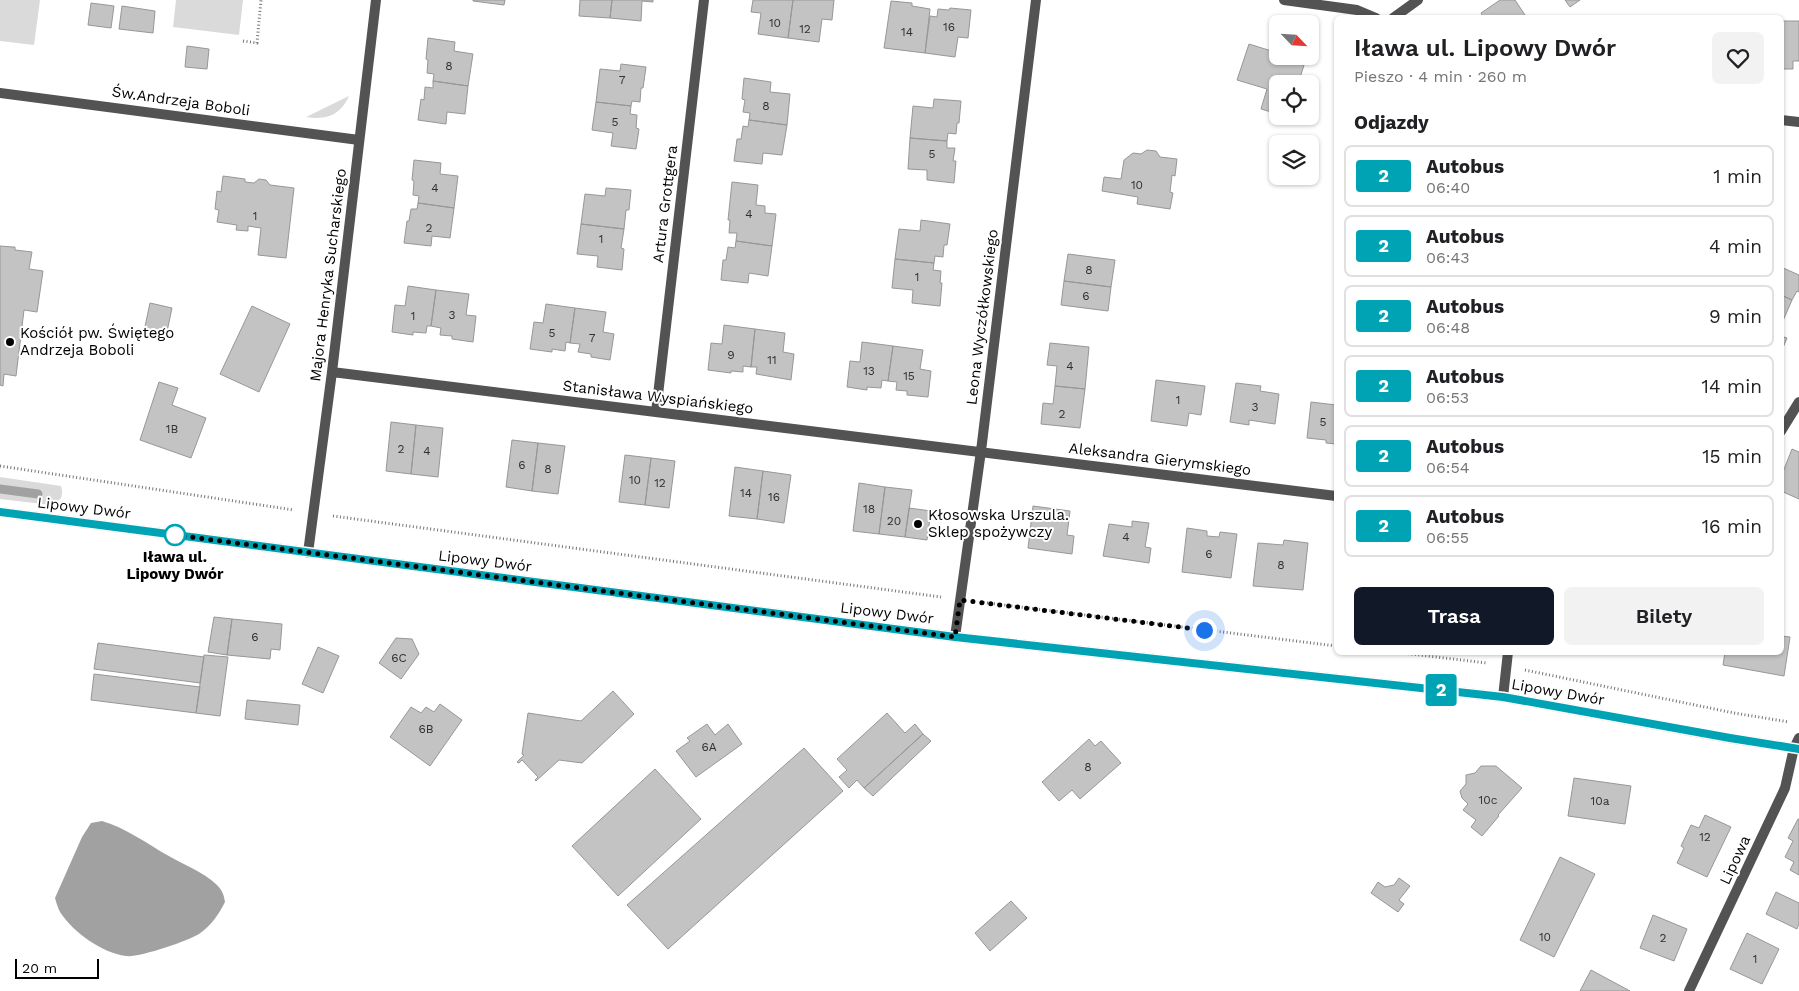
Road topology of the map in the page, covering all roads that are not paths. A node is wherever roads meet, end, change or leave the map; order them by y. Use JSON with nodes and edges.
{"nodes":[{"id":1,"x":376,"y":0,"type":"edge"},
{"id":2,"x":704,"y":0,"type":"edge"},
{"id":3,"x":1036,"y":0,"type":"edge"},
{"id":4,"x":1284,"y":0,"type":"edge"},
{"id":5,"x":1418,"y":0,"type":"edge"},
{"id":6,"x":1369,"y":15,"type":"edge"},
{"id":7,"x":1397,"y":15,"type":"edge"},
{"id":8,"x":0,"y":93,"type":"edge"},
{"id":9,"x":1784,"y":120,"type":"edge"},
{"id":10,"x":1799,"y":122,"type":"edge"},
{"id":11,"x":359,"y":140,"type":"junction"},
{"id":12,"x":332,"y":372,"type":"junction"},
{"id":13,"x":1799,"y":402,"type":"edge"},
{"id":14,"x":656,"y":412,"type":"junction"},
{"id":15,"x":1784,"y":426,"type":"edge"},
{"id":16,"x":981,"y":451,"type":"junction"},
{"id":17,"x":1334,"y":496,"type":"edge"},
{"id":18,"x":0,"y":512,"type":"edge"},
{"id":19,"x":308,"y":554,"type":"junction"},
{"id":20,"x":955,"y":637,"type":"junction"},
{"id":21,"x":1508,"y":655,"type":"edge"},
{"id":22,"x":1503,"y":697,"type":"junction"},
{"id":23,"x":1799,"y":738,"type":"edge"},
{"id":24,"x":1797,"y":748,"type":"edge"},
{"id":25,"x":1689,"y":991,"type":"edge"}],
"edges":[{"from":1,"to":11,"type":"street","name":"Majora Henryka Sucharskiego"},
{"from":2,"to":14,"type":"street","name":"Artura Grottgera"},
{"from":3,"to":16,"type":"street","name":"Leona Wyczółkowskiego"},
{"from":4,"to":6,"type":"street"},
{"from":5,"to":7,"type":"street"},
{"from":8,"to":11,"type":"street","name":"Św.Andrzeja Boboli"},
{"from":9,"to":10,"type":"street"},
{"from":11,"to":12,"type":"street","name":"Majora Henryka Sucharskiego"},
{"from":12,"to":14,"type":"street","name":"Stanisława Wyspiańskiego"},
{"from":12,"to":19,"type":"street","name":"Majora Henryka Sucharskiego"},
{"from":13,"to":15,"type":"street"},
{"from":14,"to":16,"type":"street","name":"Stanisława Wyspiańskiego"},
{"from":16,"to":17,"type":"street","name":"Aleksandra Gierymskiego"},
{"from":16,"to":20,"type":"street","name":"Leona Wyczółkowskiego"},
{"from":18,"to":19,"type":"street","name":"Lipowy Dwór"},
{"from":19,"to":20,"type":"street","name":"Lipowy Dwór"},
{"from":20,"to":22,"type":"street","name":"Lipowy Dwór"},
{"from":21,"to":22,"type":"street"},
{"from":22,"to":24,"type":"street","name":"Lipowy Dwór"},
{"from":23,"to":24,"type":"street","name":"Lipowa"},
{"from":24,"to":25,"type":"street","name":"Lipowa"}]}
